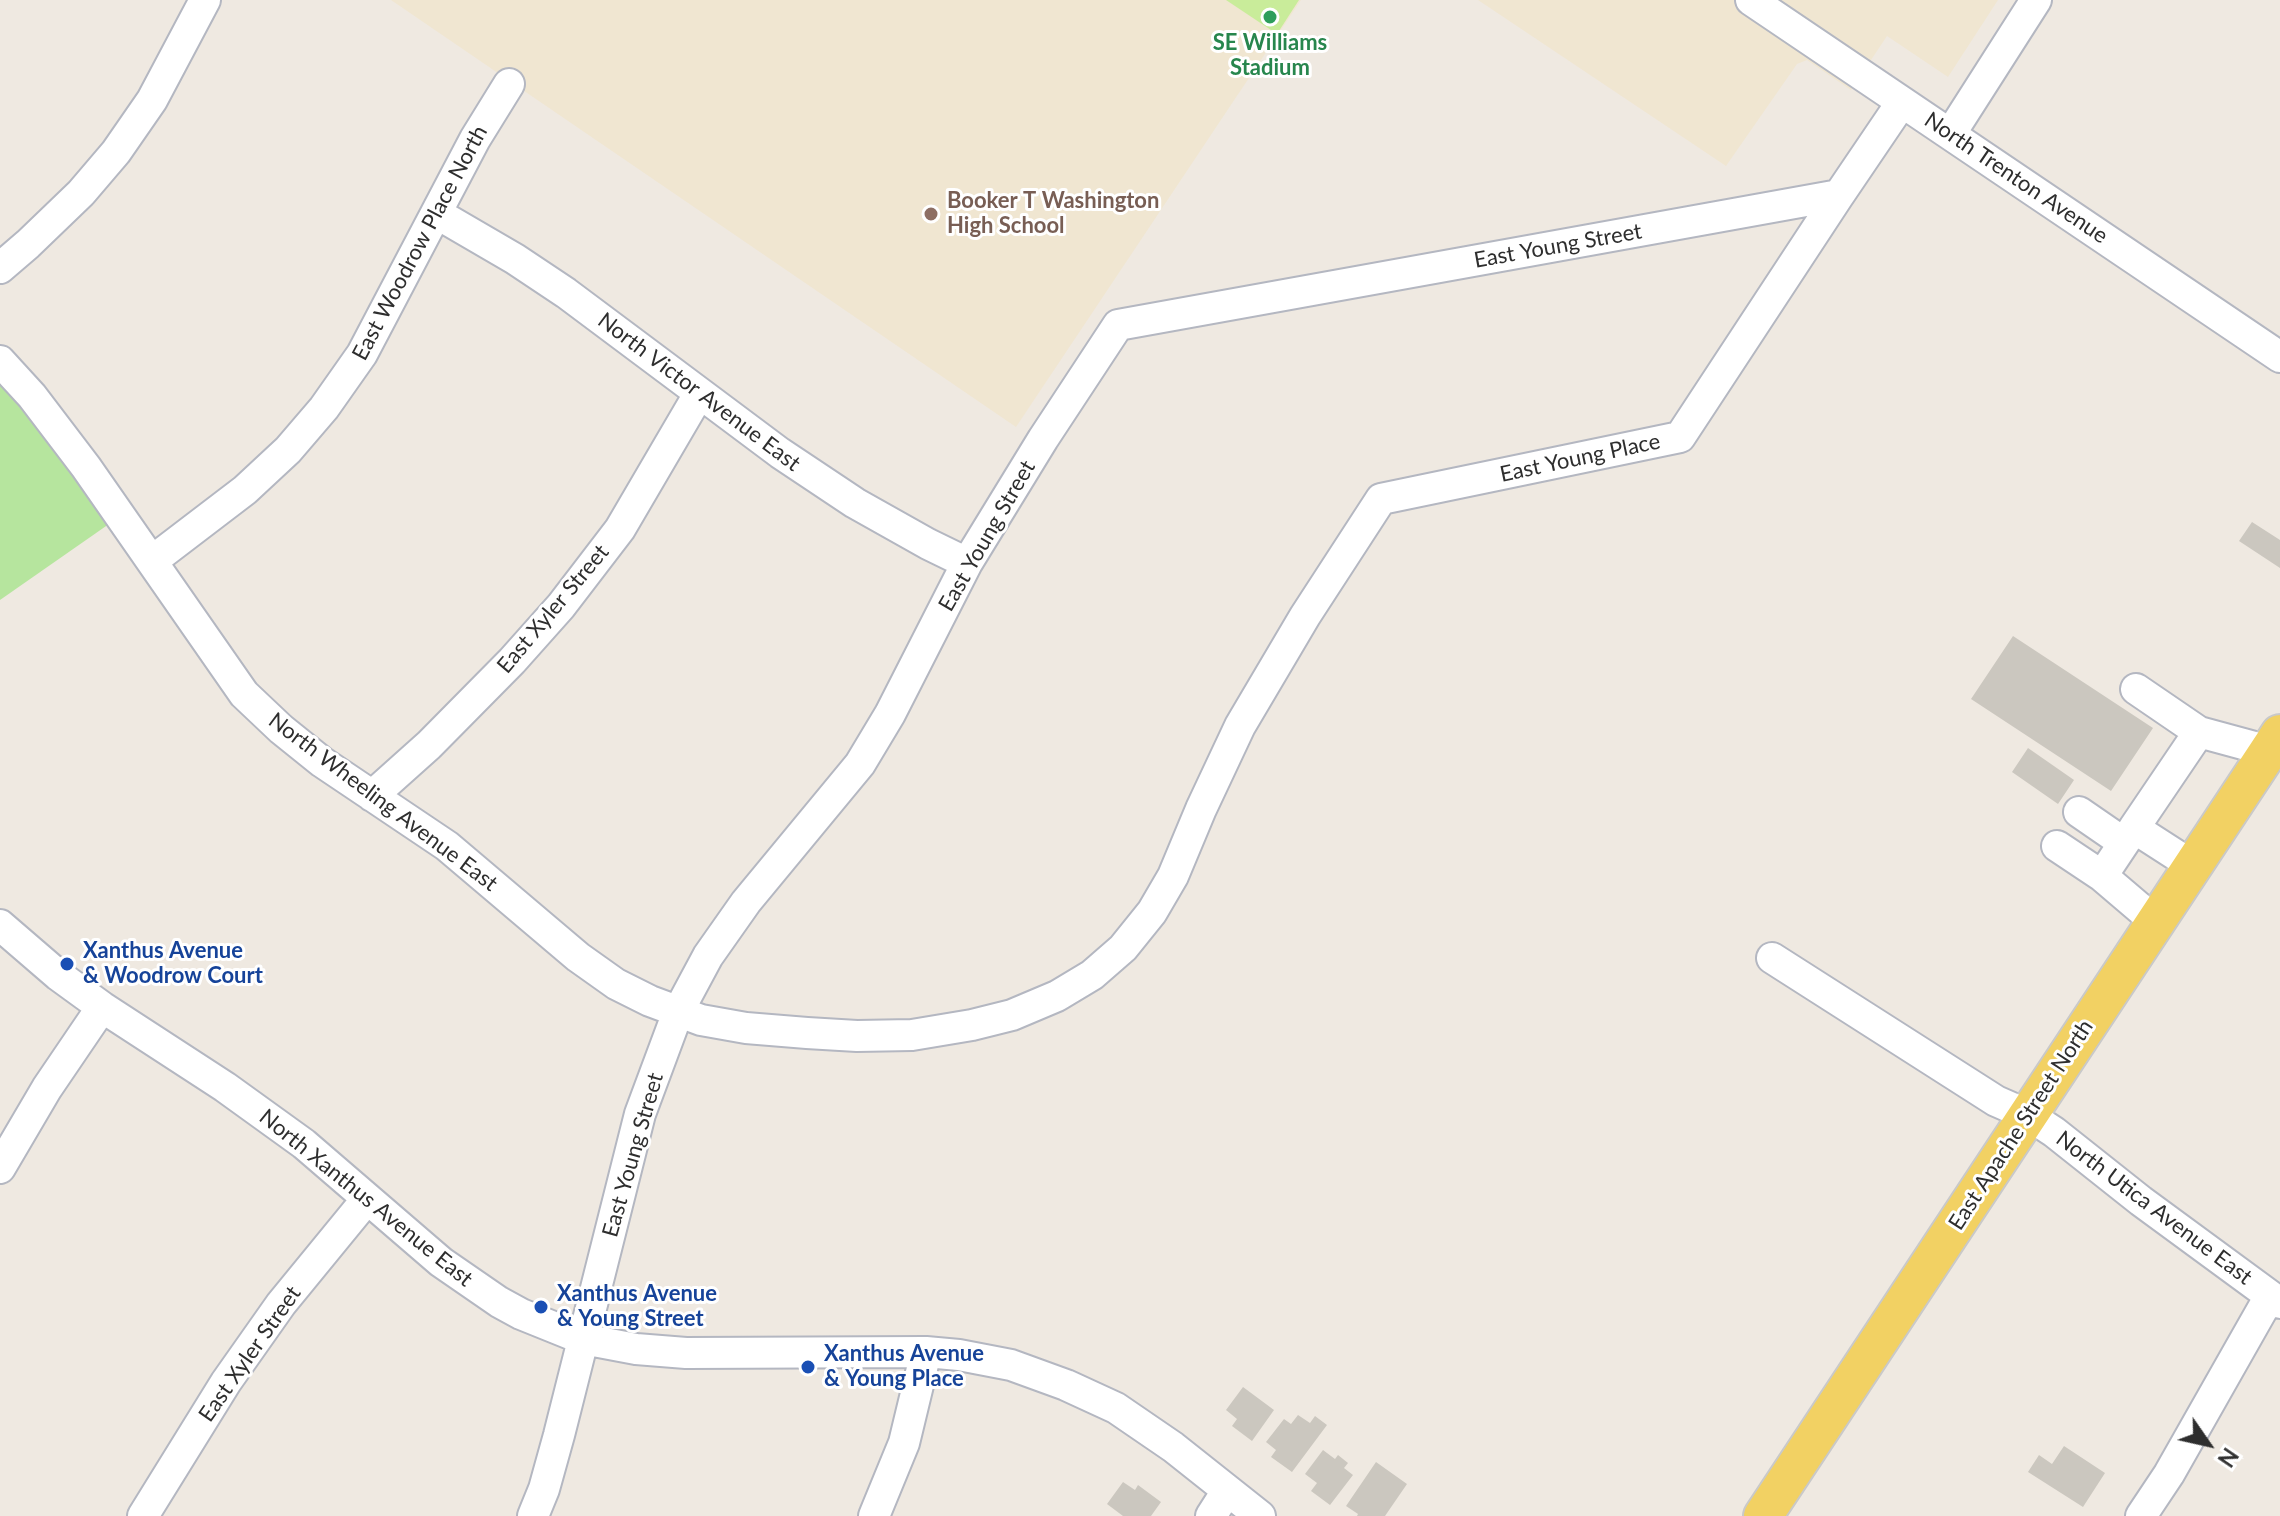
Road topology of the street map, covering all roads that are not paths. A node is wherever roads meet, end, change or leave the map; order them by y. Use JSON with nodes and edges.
{"nodes":[{"id":1,"x":205,"y":0,"type":"edge"},
{"id":2,"x":1751,"y":0,"type":"edge"},
{"id":3,"x":2036,"y":0,"type":"edge"},
{"id":4,"x":509,"y":84,"type":"dead end"},
{"id":5,"x":1902,"y":102,"type":"junction"},
{"id":6,"x":1951,"y":133,"type":"junction"},
{"id":7,"x":1839,"y":195,"type":"junction"},
{"id":8,"x":436,"y":213,"type":"junction"},
{"id":9,"x":0,"y":268,"type":"edge"},
{"id":10,"x":2280,"y":357,"type":"edge"},
{"id":11,"x":0,"y":361,"type":"edge"},
{"id":12,"x":699,"y":394,"type":"junction"},
{"id":13,"x":152,"y":561,"type":"junction"},
{"id":14,"x":967,"y":563,"type":"junction"},
{"id":15,"x":1305,"y":616,"type":"joint"},
{"id":16,"x":2136,"y":689,"type":"dead end"},
{"id":17,"x":2199,"y":732,"type":"junction"},
{"id":18,"x":2274,"y":742,"type":"edge"},
{"id":19,"x":372,"y":796,"type":"junction"},
{"id":20,"x":2079,"y":812,"type":"dead end"},
{"id":21,"x":2129,"y":835,"type":"junction"},
{"id":22,"x":2057,"y":846,"type":"dead end"},
{"id":23,"x":2193,"y":866,"type":"junction"},
{"id":24,"x":2102,"y":876,"type":"junction"},
{"id":25,"x":2156,"y":922,"type":"junction"},
{"id":26,"x":0,"y":925,"type":"edge"},
{"id":27,"x":1772,"y":958,"type":"dead end"},
{"id":28,"x":102,"y":1007,"type":"junction"},
{"id":29,"x":678,"y":1012,"type":"junction"},
{"id":30,"x":2028,"y":1115,"type":"junction"},
{"id":31,"x":0,"y":1168,"type":"edge"},
{"id":32,"x":367,"y":1199,"type":"junction"},
{"id":33,"x":2275,"y":1300,"type":"edge"},
{"id":34,"x":583,"y":1339,"type":"junction"},
{"id":35,"x":926,"y":1352,"type":"junction"},
{"id":36,"x":1219,"y":1504,"type":"edge"},
{"id":37,"x":143,"y":1516,"type":"edge"},
{"id":38,"x":533,"y":1516,"type":"edge"},
{"id":39,"x":874,"y":1516,"type":"edge"},
{"id":40,"x":1260,"y":1516,"type":"edge"},
{"id":41,"x":1763,"y":1516,"type":"edge"},
{"id":42,"x":2141,"y":1516,"type":"edge"}],
"edges":[{"from":1,"to":9,"type":"street"},
{"from":2,"to":5,"type":"street","name":"North Trenton Avenue"},
{"from":3,"to":6,"type":"street"},
{"from":4,"to":8,"type":"street","name":"East Woodrow Place North"},
{"from":5,"to":6,"type":"street","name":"North Trenton Avenue"},
{"from":5,"to":7,"type":"street"},
{"from":6,"to":10,"type":"street","name":"North Trenton Avenue"},
{"from":7,"to":14,"type":"street","name":"East Young Street"},
{"from":7,"to":15,"type":"street","name":"East Young Place"},
{"from":8,"to":12,"type":"street","name":"North Victor Avenue East"},
{"from":8,"to":13,"type":"street","name":"East Woodrow Place North"},
{"from":11,"to":13,"type":"street","name":"North Wheeling Avenue East"},
{"from":12,"to":14,"type":"street","name":"North Victor Avenue East"},
{"from":12,"to":19,"type":"street","name":"East Xyler Street"},
{"from":13,"to":19,"type":"street","name":"North Wheeling Avenue East"},
{"from":14,"to":29,"type":"street","name":"East Young Street"},
{"from":15,"to":29,"type":"street","name":"North Wheeling Avenue East"},
{"from":16,"to":17,"type":"street"},
{"from":17,"to":18,"type":"street"},
{"from":17,"to":21,"type":"street"},
{"from":18,"to":23,"type":"main road","name":"East Apache Street North"},
{"from":19,"to":29,"type":"street","name":"North Wheeling Avenue East"},
{"from":20,"to":21,"type":"street"},
{"from":21,"to":23,"type":"street"},
{"from":21,"to":24,"type":"street"},
{"from":22,"to":24,"type":"street"},
{"from":23,"to":25,"type":"main road","name":"East Apache Street North"},
{"from":24,"to":25,"type":"street"},
{"from":25,"to":30,"type":"main road","name":"East Apache Street North"},
{"from":26,"to":28,"type":"street","name":"North Xanthus Avenue East"},
{"from":27,"to":30,"type":"street","name":"North Utica Avenue East"},
{"from":28,"to":31,"type":"street"},
{"from":28,"to":32,"type":"street","name":"North Xanthus Avenue East"},
{"from":29,"to":34,"type":"street","name":"East Young Street"},
{"from":30,"to":33,"type":"street","name":"North Utica Avenue East"},
{"from":30,"to":41,"type":"main road","name":"East Apache Street North"},
{"from":32,"to":34,"type":"street","name":"North Xanthus Avenue East"},
{"from":32,"to":37,"type":"street","name":"East Xyler Street"},
{"from":33,"to":42,"type":"street"},
{"from":34,"to":35,"type":"street","name":"North Xanthus Avenue East"},
{"from":34,"to":38,"type":"street","name":"East Young Street"},
{"from":35,"to":36,"type":"street","name":"North Xanthus Avenue East"},
{"from":35,"to":39,"type":"street"},
{"from":36,"to":40,"type":"street","name":"North Xanthus Avenue East"}]}
